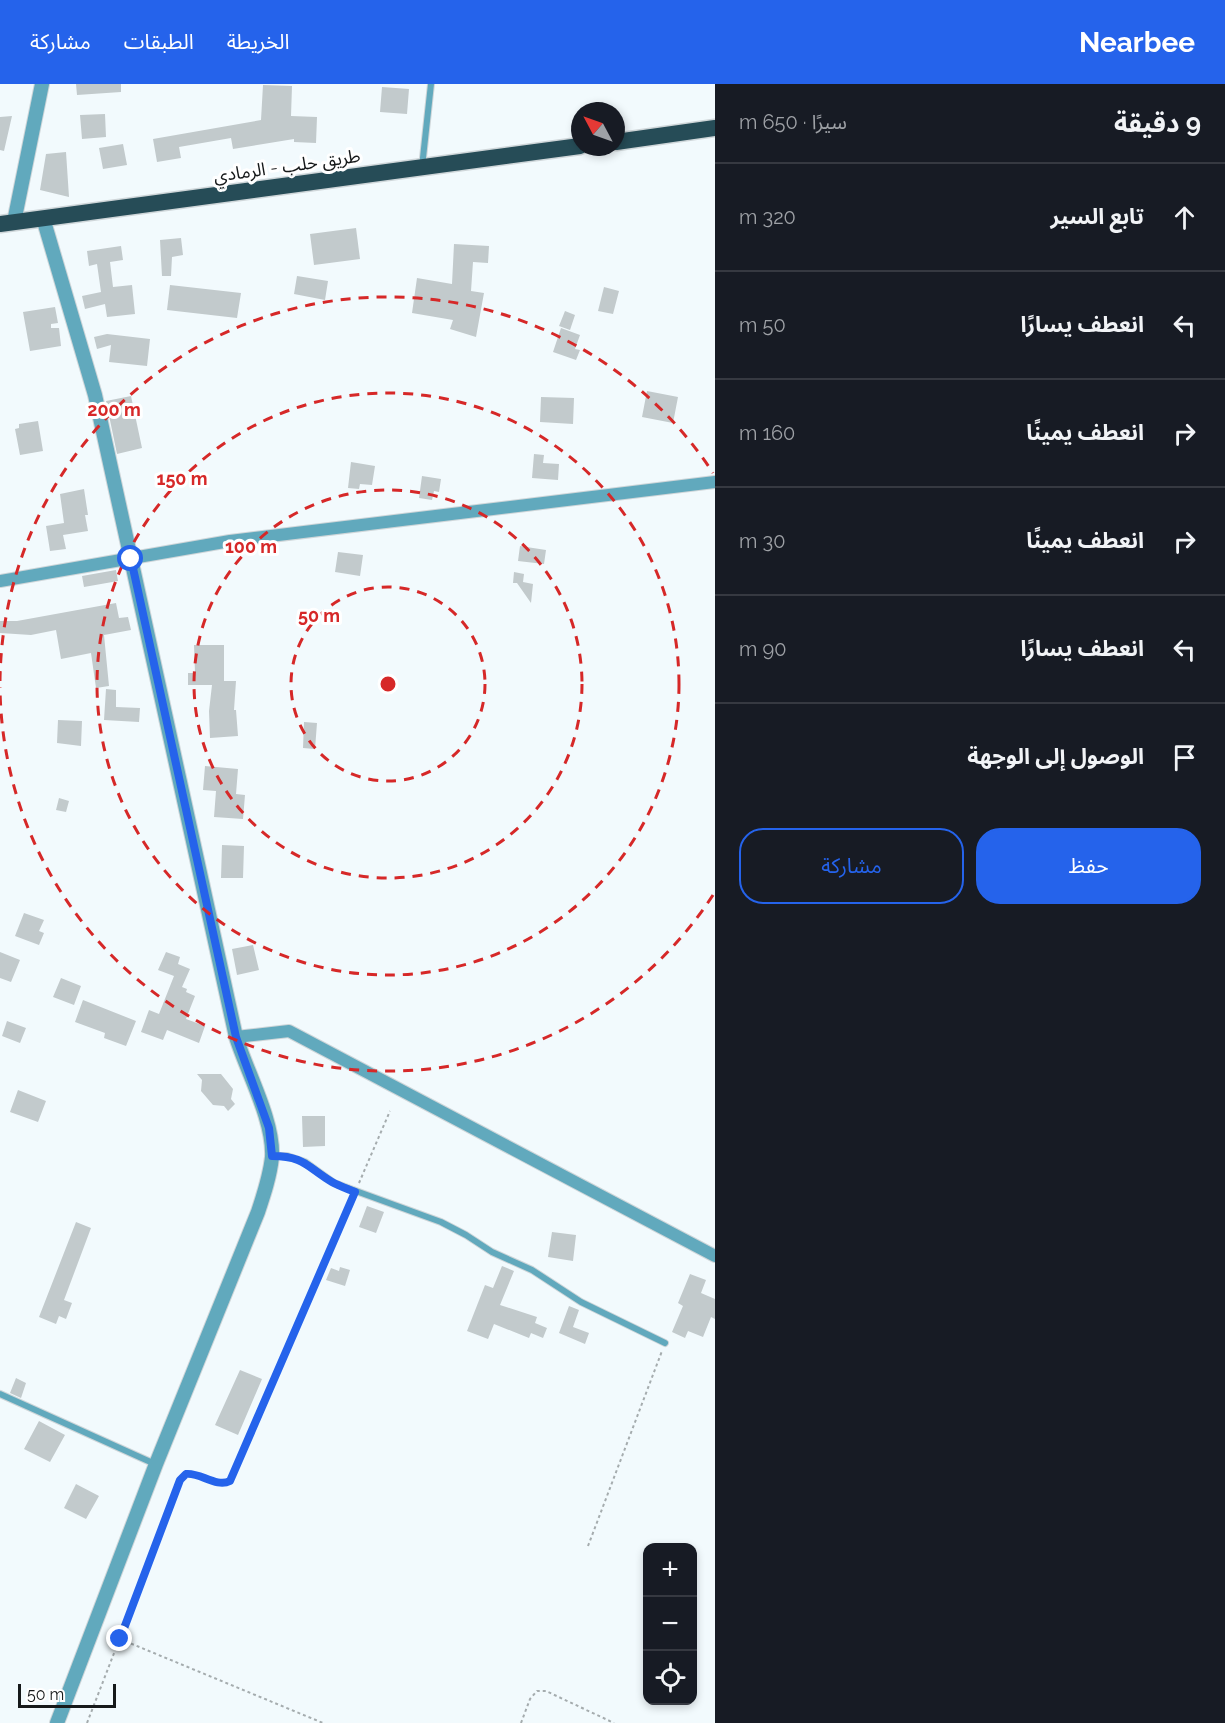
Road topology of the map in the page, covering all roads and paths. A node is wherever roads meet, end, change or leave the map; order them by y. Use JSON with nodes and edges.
{"nodes":[{"id":1,"x":42,"y":84,"type":"edge"},
{"id":2,"x":431,"y":84,"type":"edge"},
{"id":3,"x":715,"y":128,"type":"edge"},
{"id":4,"x":625,"y":141,"type":"edge"},
{"id":5,"x":571,"y":147,"type":"edge"},
{"id":6,"x":422,"y":168,"type":"junction"},
{"id":7,"x":43,"y":218,"type":"junction"},
{"id":8,"x":7,"y":223,"type":"edge"},
{"id":9,"x":715,"y":482,"type":"edge"},
{"id":10,"x":131,"y":559,"type":"junction"},
{"id":11,"x":0,"y":581,"type":"edge"},
{"id":12,"x":236,"y":1037,"type":"junction"},
{"id":13,"x":390,"y":1111,"type":"dead end"},
{"id":14,"x":272,"y":1156,"type":"junction"},
{"id":15,"x":355,"y":1192,"type":"junction"},
{"id":16,"x":715,"y":1256,"type":"edge"},
{"id":17,"x":665,"y":1343,"type":"joint"},
{"id":18,"x":0,"y":1394,"type":"edge"},
{"id":19,"x":156,"y":1464,"type":"junction"},
{"id":20,"x":588,"y":1546,"type":"dead end"},
{"id":21,"x":120,"y":1639,"type":"junction"},
{"id":22,"x":57,"y":1723,"type":"edge"},
{"id":23,"x":87,"y":1723,"type":"edge"},
{"id":24,"x":323,"y":1723,"type":"edge"},
{"id":25,"x":521,"y":1723,"type":"edge"},
{"id":26,"x":614,"y":1723,"type":"edge"}],
"edges":[{"from":1,"to":8,"type":"street"},
{"from":2,"to":6,"type":"lane"},
{"from":3,"to":4,"type":"highway"},
{"from":5,"to":6,"type":"highway","name":"طريق حلب - الرمادي"},
{"from":6,"to":7,"type":"highway","name":"طريق حلب - الرمادي"},
{"from":7,"to":8,"type":"highway","name":"طريق حلب - الرمادي"},
{"from":7,"to":10,"type":"street"},
{"from":9,"to":10,"type":"street"},
{"from":10,"to":11,"type":"street"},
{"from":10,"to":12,"type":"street"},
{"from":12,"to":14,"type":"street"},
{"from":12,"to":16,"type":"street"},
{"from":13,"to":15,"type":"path"},
{"from":14,"to":15,"type":"lane"},
{"from":14,"to":19,"type":"street"},
{"from":15,"to":17,"type":"lane"},
{"from":15,"to":21,"type":"path"},
{"from":17,"to":20,"type":"path"},
{"from":18,"to":19,"type":"lane"},
{"from":19,"to":22,"type":"street"},
{"from":21,"to":23,"type":"path"},
{"from":21,"to":24,"type":"path"},
{"from":25,"to":26,"type":"path"}]}
